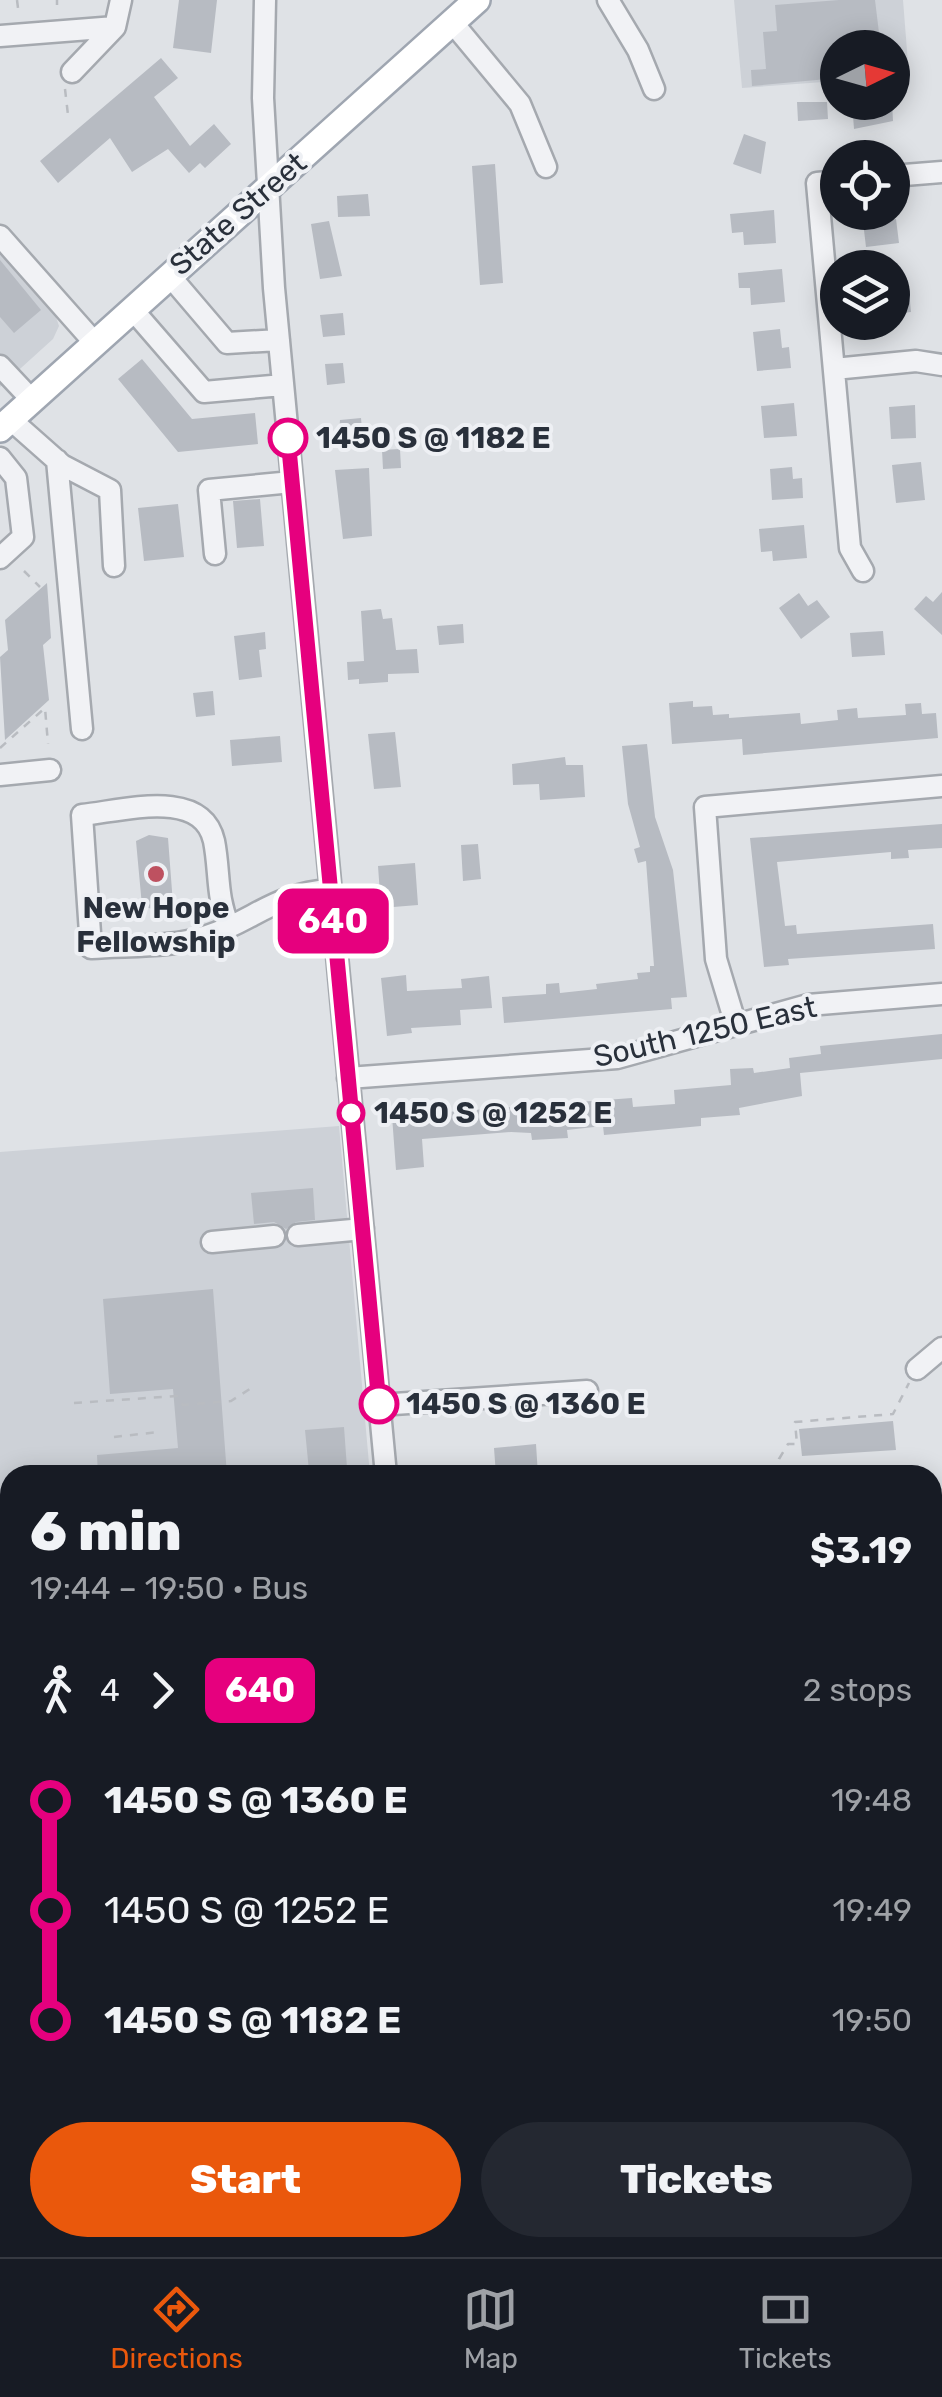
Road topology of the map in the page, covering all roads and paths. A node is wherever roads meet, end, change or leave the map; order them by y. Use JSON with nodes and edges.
{"nodes":[{"id":1,"x":17,"y":0,"type":"edge"},
{"id":2,"x":121,"y":0,"type":"edge"},
{"id":3,"x":265,"y":0,"type":"edge"},
{"id":4,"x":477,"y":0,"type":"edge"},
{"id":5,"x":608,"y":0,"type":"edge"},
{"id":6,"x":18,"y":8,"type":"dead end"},
{"id":7,"x":452,"y":22,"type":"junction"},
{"id":8,"x":115,"y":27,"type":"junction"},
{"id":9,"x":0,"y":36,"type":"edge"},
{"id":10,"x":72,"y":72,"type":"dead end"},
{"id":11,"x":654,"y":90,"type":"dead end"},
{"id":12,"x":546,"y":168,"type":"dead end"},
{"id":13,"x":942,"y":172,"type":"edge"},
{"id":14,"x":910,"y":175,"type":"edge"},
{"id":15,"x":268,"y":189,"type":"junction"},
{"id":16,"x":829,"y":230,"type":"edge"},
{"id":17,"x":0,"y":236,"type":"edge"},
{"id":18,"x":169,"y":275,"type":"junction"},
{"id":19,"x":132,"y":308,"type":"junction"},
{"id":20,"x":279,"y":340,"type":"junction"},
{"id":21,"x":94,"y":342,"type":"junction"},
{"id":22,"x":942,"y":365,"type":"edge"},
{"id":23,"x":0,"y":366,"type":"edge"},
{"id":24,"x":834,"y":369,"type":"junction"},
{"id":25,"x":283,"y":384,"type":"junction"},
{"id":26,"x":31,"y":399,"type":"junction"},
{"id":27,"x":5,"y":424,"type":"edge"},
{"id":28,"x":0,"y":458,"type":"edge"},
{"id":29,"x":56,"y":460,"type":"junction"},
{"id":30,"x":292,"y":482,"type":"junction"},
{"id":31,"x":215,"y":554,"type":"dead end"},
{"id":32,"x":0,"y":558,"type":"edge"},
{"id":33,"x":114,"y":566,"type":"dead end"},
{"id":34,"x":24,"y":571,"type":"dead end"},
{"id":35,"x":863,"y":571,"type":"dead end"},
{"id":36,"x":40,"y":587,"type":"dead end"},
{"id":37,"x":82,"y":730,"type":"dead end"},
{"id":38,"x":48,"y":744,"type":"dead end"},
{"id":39,"x":0,"y":748,"type":"edge"},
{"id":40,"x":50,"y":770,"type":"dead end"},
{"id":41,"x":0,"y":774,"type":"edge"},
{"id":42,"x":942,"y":786,"type":"edge"},
{"id":43,"x":330,"y":890,"type":"junction"},
{"id":44,"x":229,"y":926,"type":"junction"},
{"id":45,"x":942,"y":994,"type":"edge"},
{"id":46,"x":735,"y":1022,"type":"junction"},
{"id":47,"x":348,"y":1078,"type":"junction"},
{"id":48,"x":362,"y":1230,"type":"junction"},
{"id":49,"x":298,"y":1235,"type":"dead end"},
{"id":50,"x":274,"y":1236,"type":"dead end"},
{"id":51,"x":212,"y":1242,"type":"dead end"},
{"id":52,"x":942,"y":1348,"type":"edge"},
{"id":53,"x":917,"y":1369,"type":"joint"},
{"id":54,"x":256,"y":1385,"type":"dead end"},
{"id":55,"x":587,"y":1391,"type":"dead end"},
{"id":56,"x":74,"y":1403,"type":"dead end"},
{"id":57,"x":379,"y":1404,"type":"junction"},
{"id":58,"x":159,"y":1432,"type":"dead end"},
{"id":59,"x":114,"y":1436,"type":"dead end"},
{"id":60,"x":385,"y":1465,"type":"edge"},
{"id":61,"x":779,"y":1465,"type":"edge"}],
"edges":[{"from":1,"to":6,"type":"path"},
{"from":2,"to":8,"type":"street"},
{"from":3,"to":15,"type":"street"},
{"from":4,"to":7,"type":"main road","name":"State Street"},
{"from":5,"to":11,"type":"street"},
{"from":7,"to":12,"type":"street"},
{"from":7,"to":15,"type":"main road","name":"State Street"},
{"from":8,"to":9,"type":"street"},
{"from":8,"to":10,"type":"street"},
{"from":13,"to":14,"type":"street"},
{"from":15,"to":18,"type":"main road","name":"State Street"},
{"from":15,"to":20,"type":"street"},
{"from":16,"to":24,"type":"street"},
{"from":17,"to":21,"type":"street"},
{"from":18,"to":19,"type":"main road","name":"State Street"},
{"from":18,"to":20,"type":"street"},
{"from":19,"to":21,"type":"main road","name":"State Street"},
{"from":19,"to":25,"type":"street"},
{"from":20,"to":25,"type":"street"},
{"from":21,"to":26,"type":"main road","name":"State Street"},
{"from":22,"to":24,"type":"street"},
{"from":23,"to":26,"type":"street"},
{"from":24,"to":35,"type":"street"},
{"from":25,"to":30,"type":"street"},
{"from":26,"to":27,"type":"main road","name":"State Street"},
{"from":27,"to":29,"type":"street"},
{"from":28,"to":32,"type":"street"},
{"from":29,"to":33,"type":"street"},
{"from":29,"to":37,"type":"street"},
{"from":30,"to":31,"type":"street"},
{"from":30,"to":43,"type":"street"},
{"from":34,"to":36,"type":"path"},
{"from":38,"to":39,"type":"path"},
{"from":40,"to":41,"type":"street"},
{"from":42,"to":46,"type":"street"},
{"from":43,"to":44,"type":"street"},
{"from":43,"to":47,"type":"street"},
{"from":44,"to":44,"type":"street"},
{"from":45,"to":46,"type":"street","name":"South 1250 East"},
{"from":46,"to":47,"type":"street","name":"South 1250 East"},
{"from":47,"to":48,"type":"street"},
{"from":48,"to":49,"type":"street"},
{"from":48,"to":57,"type":"street"},
{"from":50,"to":51,"type":"street"},
{"from":52,"to":53,"type":"street"},
{"from":53,"to":61,"type":"path"},
{"from":54,"to":56,"type":"path"},
{"from":55,"to":57,"type":"street"},
{"from":57,"to":60,"type":"street"},
{"from":58,"to":59,"type":"path"}]}
